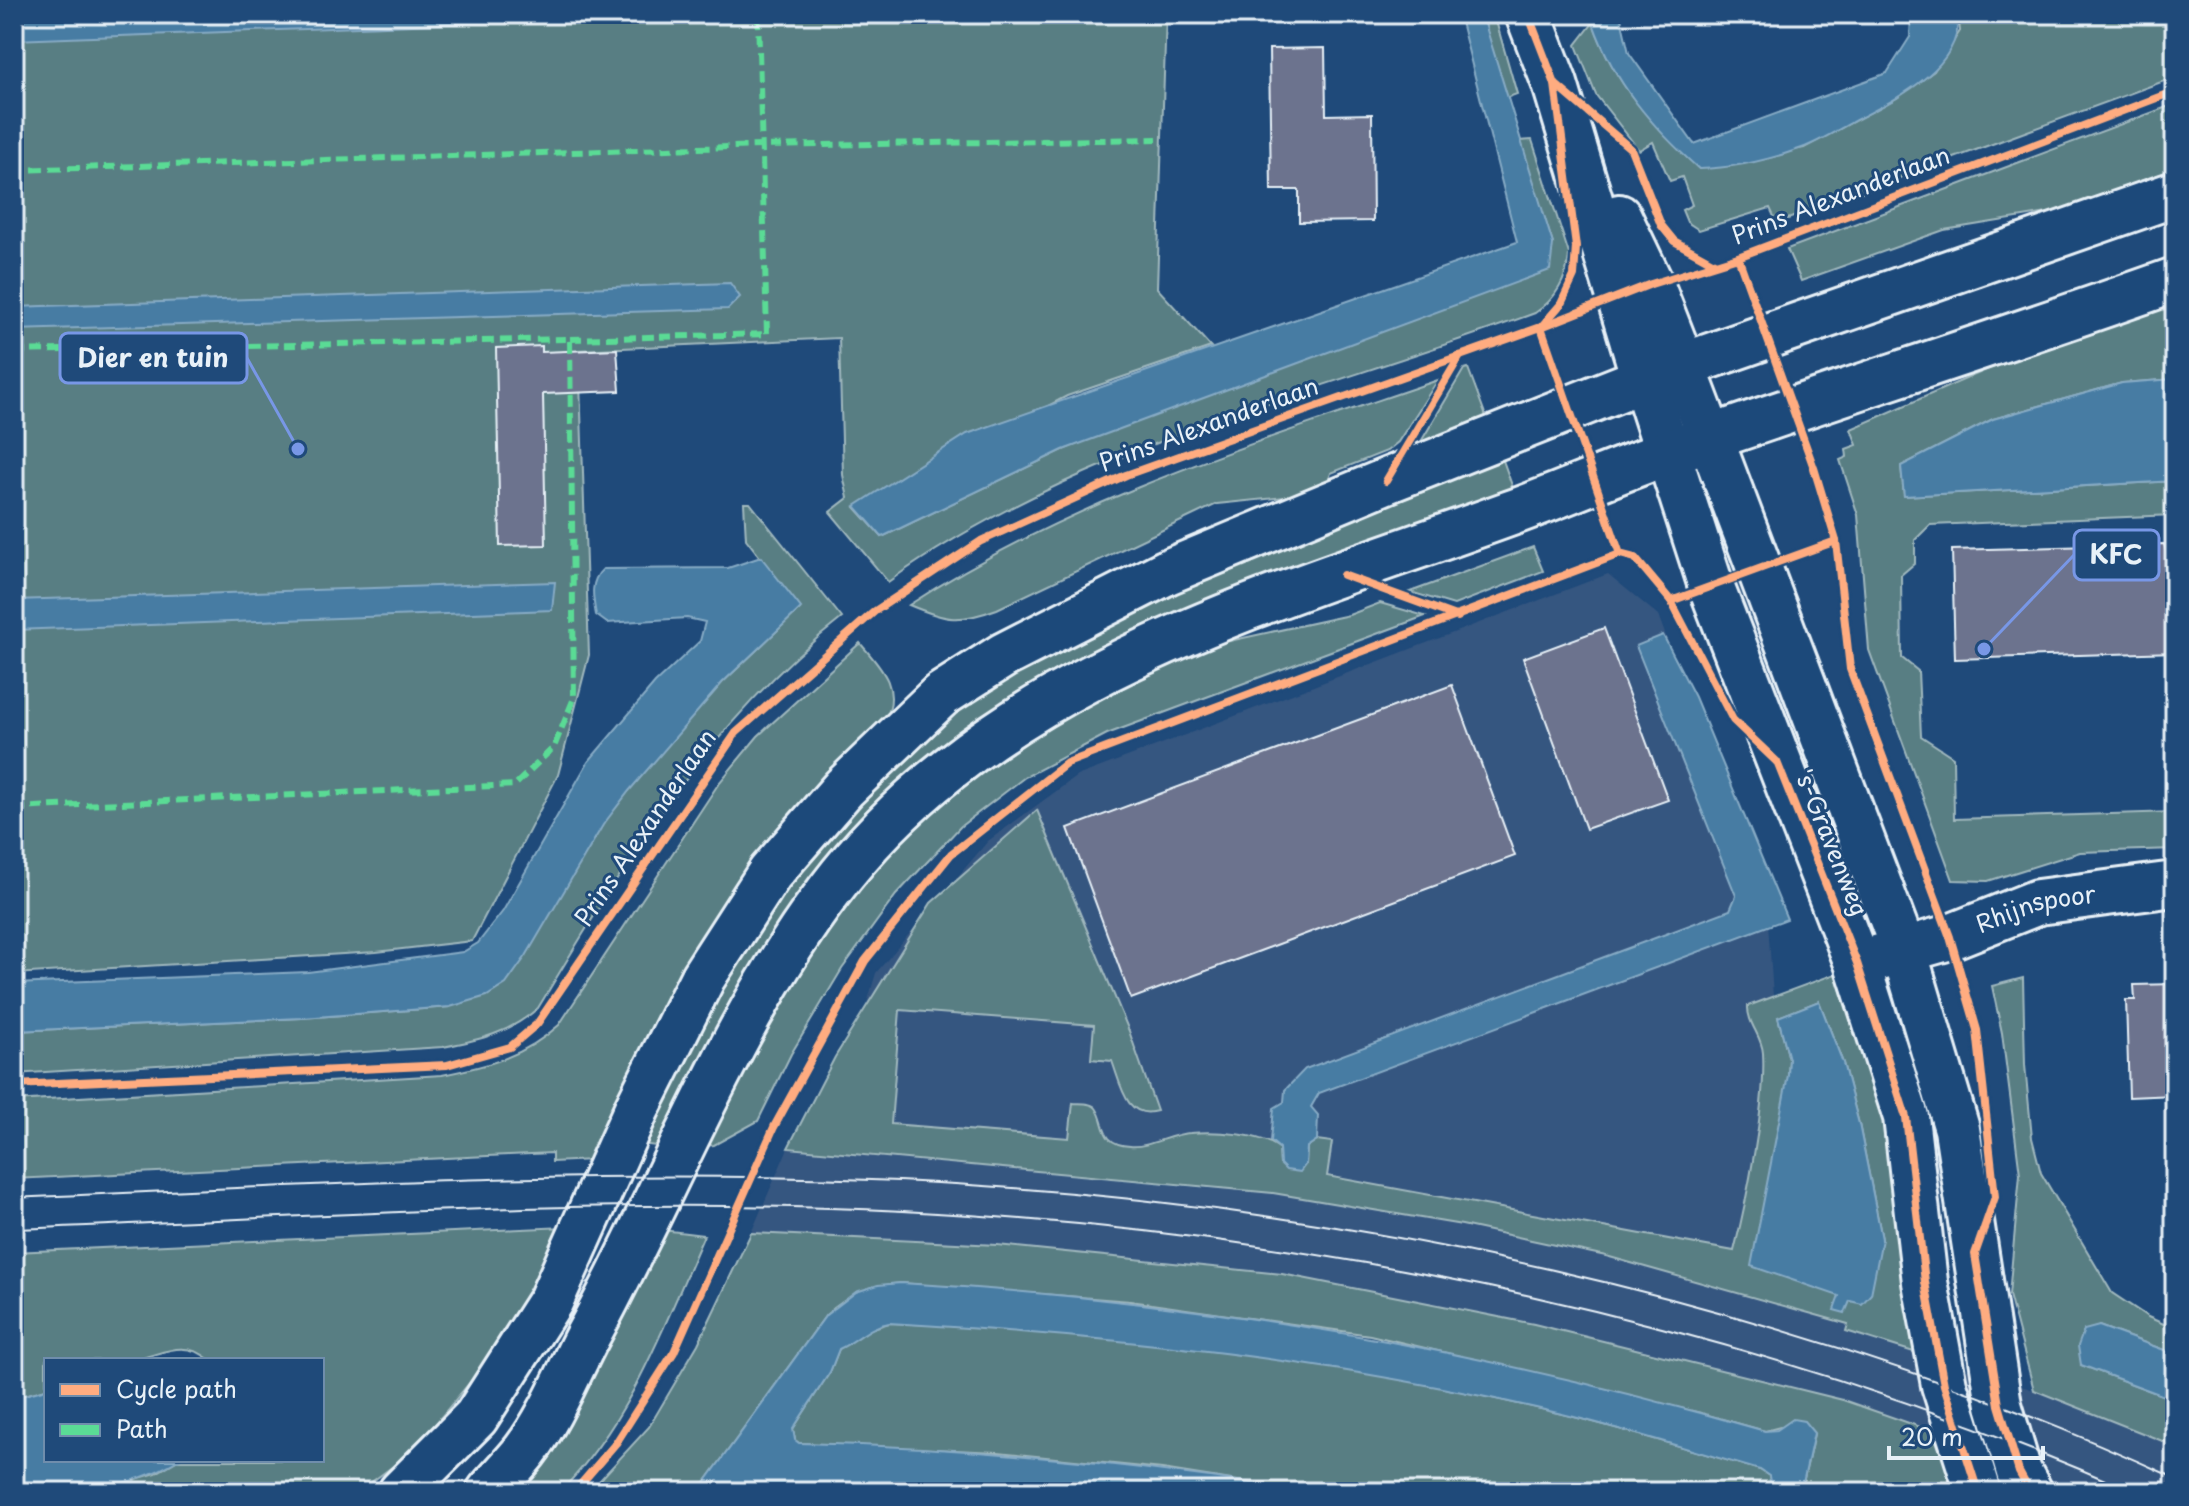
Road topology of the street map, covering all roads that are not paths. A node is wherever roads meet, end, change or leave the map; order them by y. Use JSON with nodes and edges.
{"nodes":[{"id":1,"x":1528,"y":14,"type":"edge"},
{"id":2,"x":2175,"y":194,"type":"edge"},
{"id":3,"x":2175,"y":280,"type":"edge"},
{"id":4,"x":1663,"y":373,"type":"junction"},
{"id":5,"x":1711,"y":438,"type":"junction"},
{"id":6,"x":1669,"y":452,"type":"junction"},
{"id":7,"x":2175,"y":884,"type":"edge"},
{"id":8,"x":1904,"y":951,"type":"junction"},
{"id":9,"x":1857,"y":963,"type":"junction"},
{"id":10,"x":401,"y":1492,"type":"edge"},
{"id":11,"x":489,"y":1492,"type":"edge"},
{"id":12,"x":1978,"y":1492,"type":"edge"},
{"id":13,"x":2030,"y":1492,"type":"edge"}],
"edges":[{"from":1,"to":4,"type":"main road","name":"'s-Gravenweg"},
{"from":2,"to":4,"type":"main road"},
{"from":3,"to":5,"type":"main road"},
{"from":4,"to":5,"type":"main road","name":"'s-Gravenweg"},
{"from":4,"to":6,"type":"main road","name":"'s-Gravenweg"},
{"from":4,"to":10,"type":"main road"},
{"from":5,"to":6,"type":"main road"},
{"from":5,"to":8,"type":"main road","name":"'s-Gravenweg"},
{"from":6,"to":9,"type":"main road","name":"'s-Gravenweg"},
{"from":6,"to":11,"type":"main road"},
{"from":7,"to":8,"type":"main road","name":"Rhijnspoor"},
{"from":8,"to":9,"type":"main road","name":"Rhijnspoor"},
{"from":8,"to":13,"type":"main road","name":"'s-Gravenweg"},
{"from":9,"to":12,"type":"main road","name":"'s-Gravenweg"}]}
